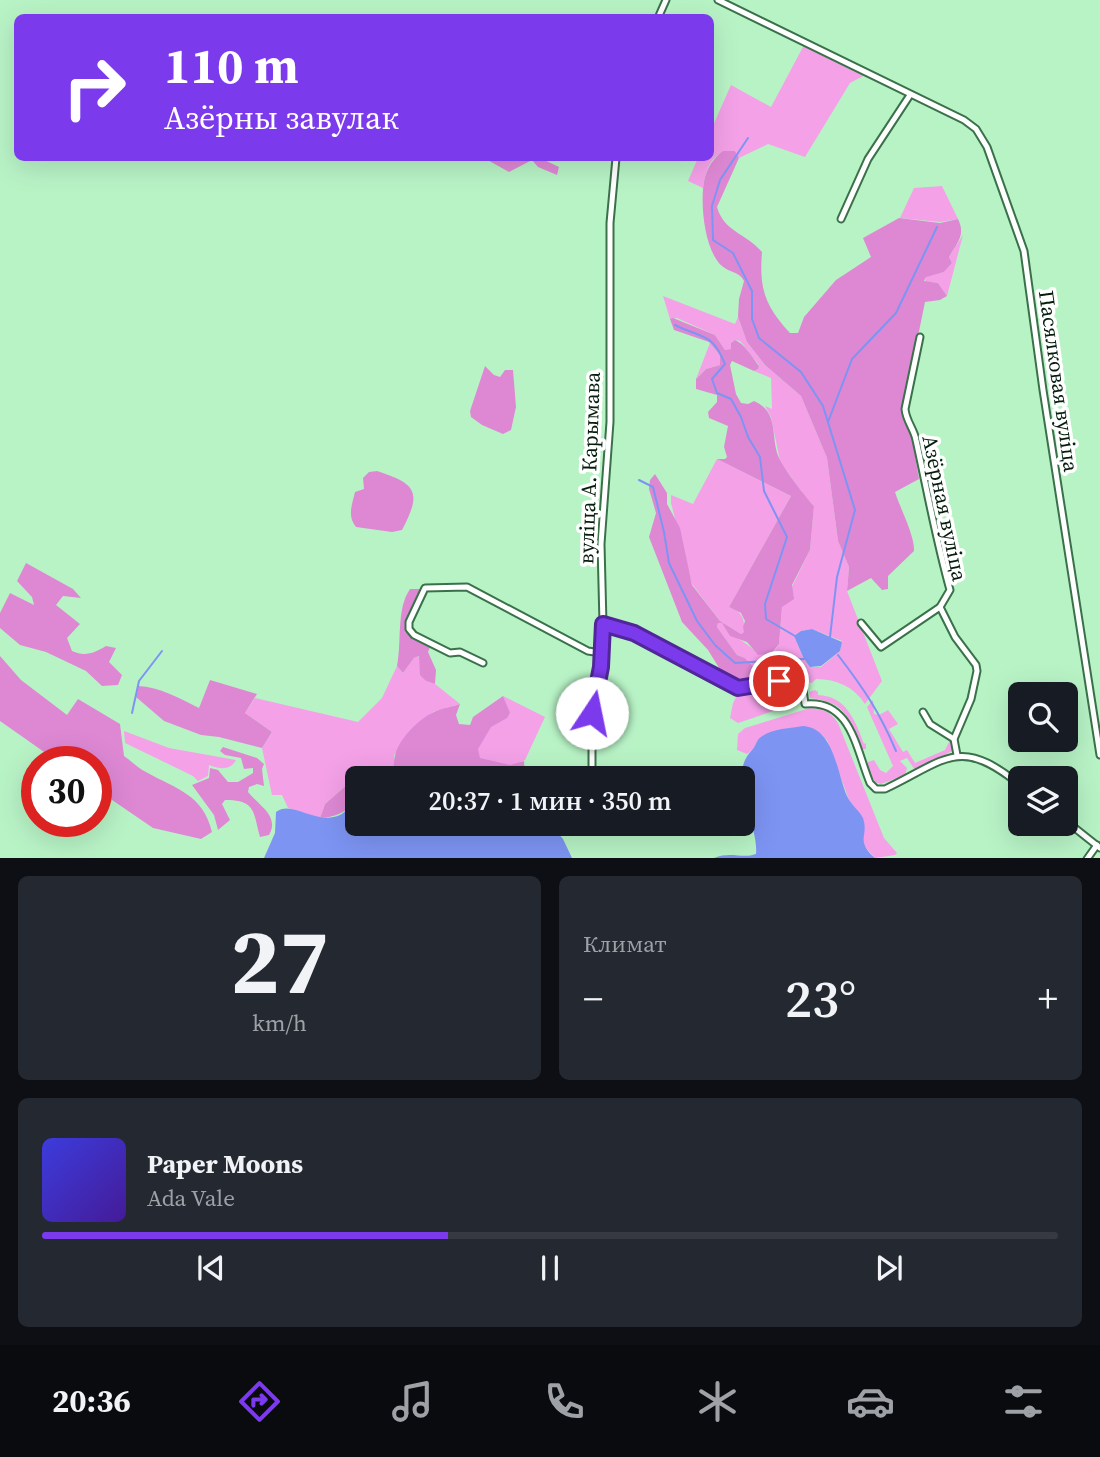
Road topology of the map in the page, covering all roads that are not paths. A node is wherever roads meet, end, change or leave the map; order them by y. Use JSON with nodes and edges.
{"nodes":[{"id":1,"x":718,"y":0,"type":"edge"},
{"id":2,"x":910,"y":95,"type":"junction"},
{"id":3,"x":615,"y":161,"type":"edge"},
{"id":4,"x":841,"y":219,"type":"dead end"},
{"id":5,"x":920,"y":337,"type":"dead end"},
{"id":6,"x":940,"y":607,"type":"junction"},
{"id":7,"x":861,"y":623,"type":"dead end"},
{"id":8,"x":603,"y":624,"type":"junction"},
{"id":9,"x":601,"y":653,"type":"junction"},
{"id":10,"x":483,"y":663,"type":"dead end"},
{"id":11,"x":923,"y":712,"type":"dead end"},
{"id":12,"x":954,"y":739,"type":"junction"},
{"id":13,"x":957,"y":755,"type":"junction"},
{"id":14,"x":1100,"y":755,"type":"edge"},
{"id":15,"x":592,"y":766,"type":"edge"},
{"id":16,"x":1008,"y":777,"type":"edge"},
{"id":17,"x":1078,"y":830,"type":"edge"},
{"id":18,"x":1098,"y":846,"type":"edge"}],
"edges":[{"from":1,"to":2,"type":"street","name":"Пасялковая вуліца"},
{"from":2,"to":4,"type":"street"},
{"from":2,"to":14,"type":"street","name":"Пасялковая вуліца"},
{"from":3,"to":8,"type":"street","name":"вуліца А. Карымава"},
{"from":5,"to":6,"type":"street","name":"Азёрная вуліца"},
{"from":6,"to":7,"type":"street"},
{"from":6,"to":12,"type":"street","name":"Азёрная вуліца"},
{"from":8,"to":9,"type":"street","name":"вуліца А. Карымава"},
{"from":8,"to":13,"type":"street"},
{"from":9,"to":10,"type":"street"},
{"from":9,"to":15,"type":"street","name":"вуліца А. Карымава"},
{"from":11,"to":12,"type":"street"},
{"from":12,"to":13,"type":"street"},
{"from":13,"to":16,"type":"street"},
{"from":17,"to":18,"type":"street"}]}
